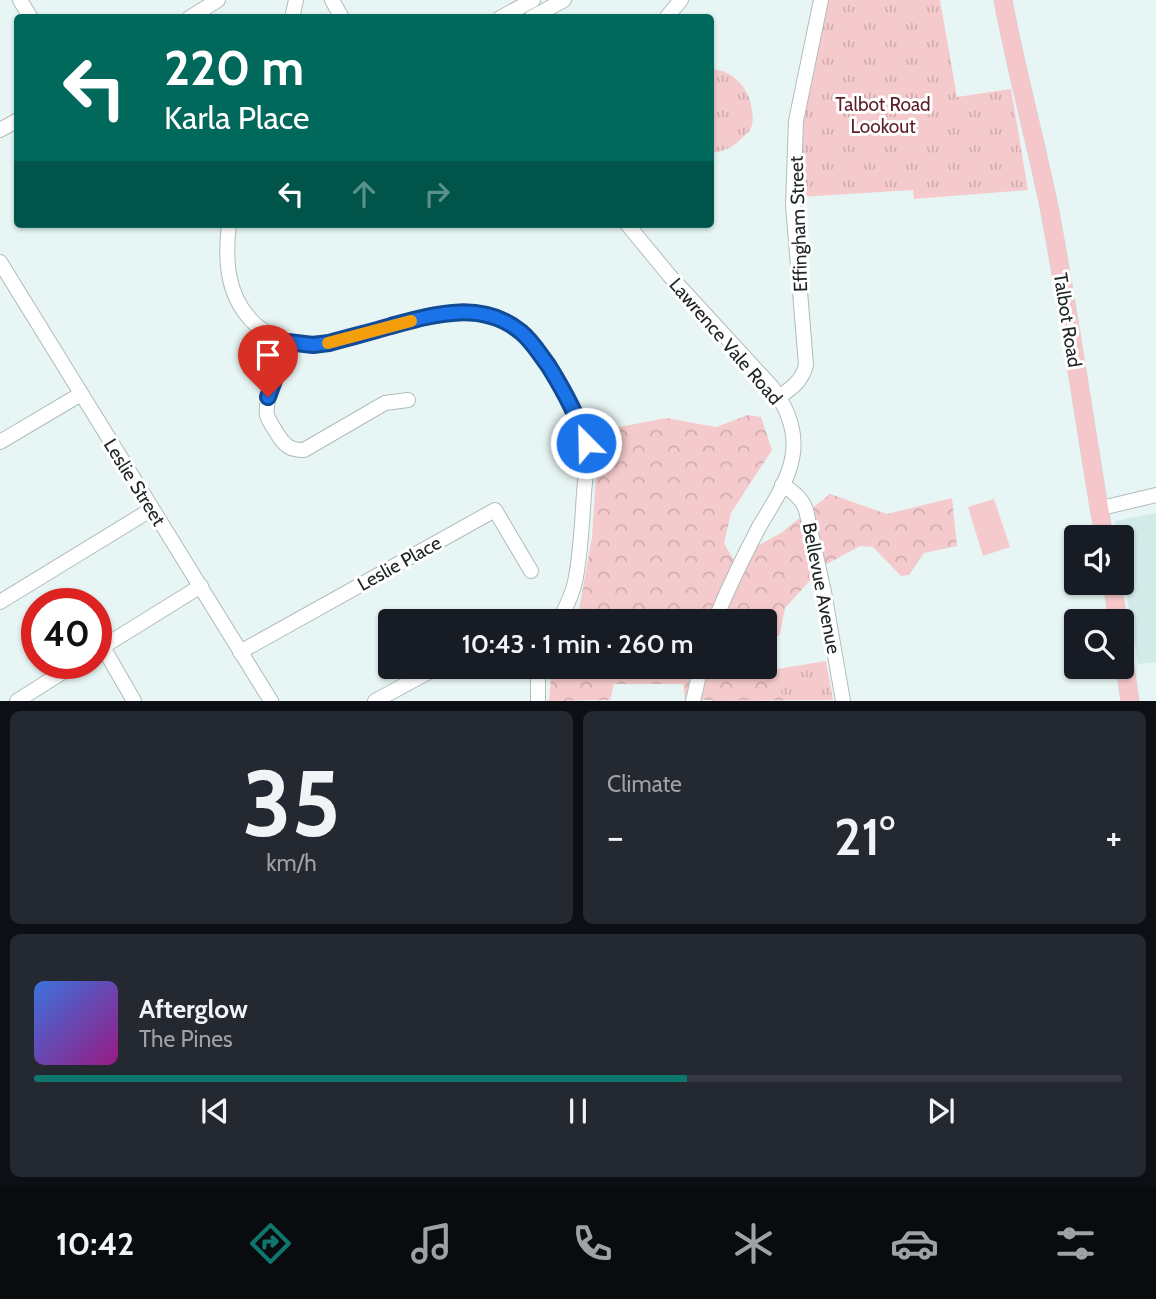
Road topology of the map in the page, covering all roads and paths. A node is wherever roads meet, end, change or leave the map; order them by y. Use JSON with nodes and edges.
{"nodes":[{"id":1,"x":218,"y":0,"type":"edge"},
{"id":2,"x":533,"y":0,"type":"edge"},
{"id":3,"x":564,"y":0,"type":"edge"},
{"id":4,"x":681,"y":0,"type":"edge"},
{"id":5,"x":821,"y":0,"type":"edge"},
{"id":6,"x":1003,"y":0,"type":"edge"},
{"id":7,"x":1012,"y":0,"type":"edge"},
{"id":8,"x":195,"y":14,"type":"edge"},
{"id":9,"x":507,"y":14,"type":"edge"},
{"id":10,"x":538,"y":14,"type":"edge"},
{"id":11,"x":669,"y":14,"type":"edge"},
{"id":12,"x":1027,"y":104,"type":"junction"},
{"id":13,"x":229,"y":228,"type":"edge"},
{"id":14,"x":628,"y":228,"type":"edge"},
{"id":15,"x":0,"y":262,"type":"edge"},
{"id":16,"x":288,"y":342,"type":"junction"},
{"id":17,"x":80,"y":394,"type":"junction"},
{"id":18,"x":779,"y":397,"type":"junction"},
{"id":19,"x":408,"y":400,"type":"dead end"},
{"id":20,"x":0,"y":442,"type":"edge"},
{"id":21,"x":782,"y":485,"type":"junction"},
{"id":22,"x":1156,"y":495,"type":"edge"},
{"id":23,"x":1099,"y":507,"type":"junction"},
{"id":24,"x":152,"y":509,"type":"junction"},
{"id":25,"x":1102,"y":525,"type":"edge"},
{"id":26,"x":531,"y":572,"type":"dead end"},
{"id":27,"x":201,"y":586,"type":"junction"},
{"id":28,"x":0,"y":602,"type":"edge"},
{"id":29,"x":565,"y":609,"type":"edge"},
{"id":30,"x":720,"y":609,"type":"edge"},
{"id":31,"x":112,"y":641,"type":"edge"},
{"id":32,"x":240,"y":652,"type":"junction"},
{"id":33,"x":112,"y":668,"type":"edge"},
{"id":34,"x":52,"y":679,"type":"edge"},
{"id":35,"x":416,"y":679,"type":"edge"},
{"id":36,"x":538,"y":679,"type":"edge"},
{"id":37,"x":698,"y":679,"type":"edge"},
{"id":38,"x":1127,"y":679,"type":"edge"},
{"id":39,"x":17,"y":701,"type":"edge"},
{"id":40,"x":134,"y":701,"type":"edge"},
{"id":41,"x":271,"y":701,"type":"edge"},
{"id":42,"x":375,"y":701,"type":"edge"},
{"id":43,"x":538,"y":701,"type":"edge"},
{"id":44,"x":693,"y":701,"type":"edge"},
{"id":45,"x":843,"y":701,"type":"edge"},
{"id":46,"x":1130,"y":701,"type":"edge"}],
"edges":[{"from":1,"to":8,"type":"street"},
{"from":2,"to":9,"type":"street"},
{"from":3,"to":10,"type":"street"},
{"from":4,"to":11,"type":"street"},
{"from":5,"to":18,"type":"street","name":"Effingham Street"},
{"from":6,"to":12,"type":"main road","name":"Talbot Road"},
{"from":7,"to":12,"type":"main road","name":"Talbot Road"},
{"from":12,"to":23,"type":"main road","name":"Talbot Road"},
{"from":13,"to":16,"type":"street"},
{"from":14,"to":18,"type":"street","name":"Lawrence Vale Road"},
{"from":15,"to":17,"type":"street","name":"Leslie Street"},
{"from":16,"to":19,"type":"street"},
{"from":16,"to":29,"type":"street"},
{"from":17,"to":20,"type":"street"},
{"from":17,"to":24,"type":"street","name":"Leslie Street"},
{"from":18,"to":21,"type":"street","name":"Lawrence Vale Road"},
{"from":21,"to":30,"type":"street","name":"Lawrence Vale Road"},
{"from":21,"to":45,"type":"street","name":"Bellevue Avenue"},
{"from":22,"to":23,"type":"street"},
{"from":23,"to":25,"type":"main road","name":"Talbot Road"},
{"from":24,"to":27,"type":"street","name":"Leslie Street"},
{"from":24,"to":28,"type":"street"},
{"from":26,"to":32,"type":"street","name":"Leslie Place"},
{"from":27,"to":31,"type":"street"},
{"from":27,"to":32,"type":"street","name":"Leslie Street"},
{"from":32,"to":41,"type":"street","name":"Leslie Street"},
{"from":33,"to":40,"type":"street"},
{"from":34,"to":39,"type":"street"},
{"from":35,"to":42,"type":"street"},
{"from":36,"to":43,"type":"street"},
{"from":37,"to":44,"type":"street"},
{"from":38,"to":46,"type":"main road"}]}
